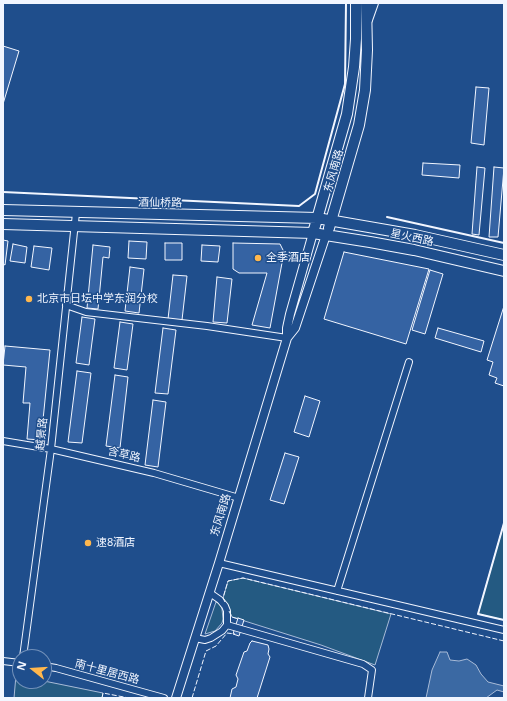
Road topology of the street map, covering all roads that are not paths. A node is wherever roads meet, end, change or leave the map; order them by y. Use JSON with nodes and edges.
{"nodes":[{"id":1,"x":356,"y":3,"type":"edge"},
{"id":2,"x":366,"y":3,"type":"edge"},
{"id":3,"x":374,"y":3,"type":"edge"},
{"id":4,"x":366,"y":25,"type":"junction"},
{"id":5,"x":3,"y":210,"type":"edge"},
{"id":6,"x":76,"y":213,"type":"junction"},
{"id":7,"x":317,"y":218,"type":"junction"},
{"id":8,"x":332,"y":222,"type":"junction"},
{"id":9,"x":3,"y":224,"type":"edge"},
{"id":10,"x":74,"y":225,"type":"junction"},
{"id":11,"x":314,"y":233,"type":"junction"},
{"id":12,"x":326,"y":235,"type":"junction"},
{"id":13,"x":504,"y":255,"type":"edge"},
{"id":14,"x":504,"y":272,"type":"edge"},
{"id":15,"x":66,"y":305,"type":"junction"},
{"id":16,"x":287,"y":338,"type":"junction"},
{"id":17,"x":409,"y":362,"type":"dead end"},
{"id":18,"x":3,"y":441,"type":"edge"},
{"id":19,"x":51,"y":448,"type":"junction"},
{"id":20,"x":239,"y":498,"type":"junction"},
{"id":21,"x":219,"y":563,"type":"junction"},
{"id":22,"x":337,"y":591,"type":"junction"},
{"id":23,"x":210,"y":593,"type":"junction"},
{"id":24,"x":226,"y":625,"type":"junction"},
{"id":25,"x":504,"y":630,"type":"edge"},
{"id":26,"x":195,"y":638,"type":"junction"},
{"id":27,"x":24,"y":649,"type":"edge"},
{"id":28,"x":52,"y":667,"type":"edge"},
{"id":29,"x":164,"y":698,"type":"edge"},
{"id":30,"x":176,"y":698,"type":"edge"},
{"id":31,"x":368,"y":698,"type":"edge"}],
"edges":[{"from":1,"to":7,"type":"main road","name":"东风南路"},
{"from":2,"to":4,"type":"main road","name":"东风南路"},
{"from":3,"to":4,"type":"street"},
{"from":4,"to":8,"type":"main road","name":"东风南路"},
{"from":5,"to":6,"type":"main road","name":"酒仙桥路"},
{"from":6,"to":7,"type":"main road","name":"酒仙桥路"},
{"from":6,"to":10,"type":"street","name":"越景路"},
{"from":7,"to":8,"type":"main road","name":"星火西路"},
{"from":7,"to":11,"type":"main road","name":"东风南路"},
{"from":8,"to":12,"type":"main road","name":"东风南路"},
{"from":8,"to":13,"type":"main road","name":"星火西路"},
{"from":9,"to":10,"type":"main road"},
{"from":10,"to":11,"type":"main road"},
{"from":10,"to":15,"type":"street","name":"越景路"},
{"from":11,"to":12,"type":"main road","name":"星火西路"},
{"from":11,"to":16,"type":"street","name":"东风南路"},
{"from":12,"to":14,"type":"main road","name":"星火西路"},
{"from":12,"to":16,"type":"street","name":"东风南路"},
{"from":15,"to":16,"type":"street"},
{"from":15,"to":19,"type":"street","name":"越景路"},
{"from":16,"to":20,"type":"street","name":"东风南路"},
{"from":17,"to":22,"type":"street"},
{"from":18,"to":19,"type":"street","name":"含草路"},
{"from":19,"to":20,"type":"street","name":"含草路"},
{"from":19,"to":27,"type":"street","name":"越景路"},
{"from":20,"to":21,"type":"street","name":"东风南路"},
{"from":21,"to":22,"type":"street"},
{"from":21,"to":23,"type":"street","name":"东风南路"},
{"from":22,"to":25,"type":"street"},
{"from":23,"to":24,"type":"street"},
{"from":23,"to":26,"type":"street","name":"东风南路"},
{"from":24,"to":26,"type":"street"},
{"from":24,"to":31,"type":"street"},
{"from":26,"to":30,"type":"street","name":"东风南路"},
{"from":28,"to":29,"type":"street","name":"南十里居西路"}]}
